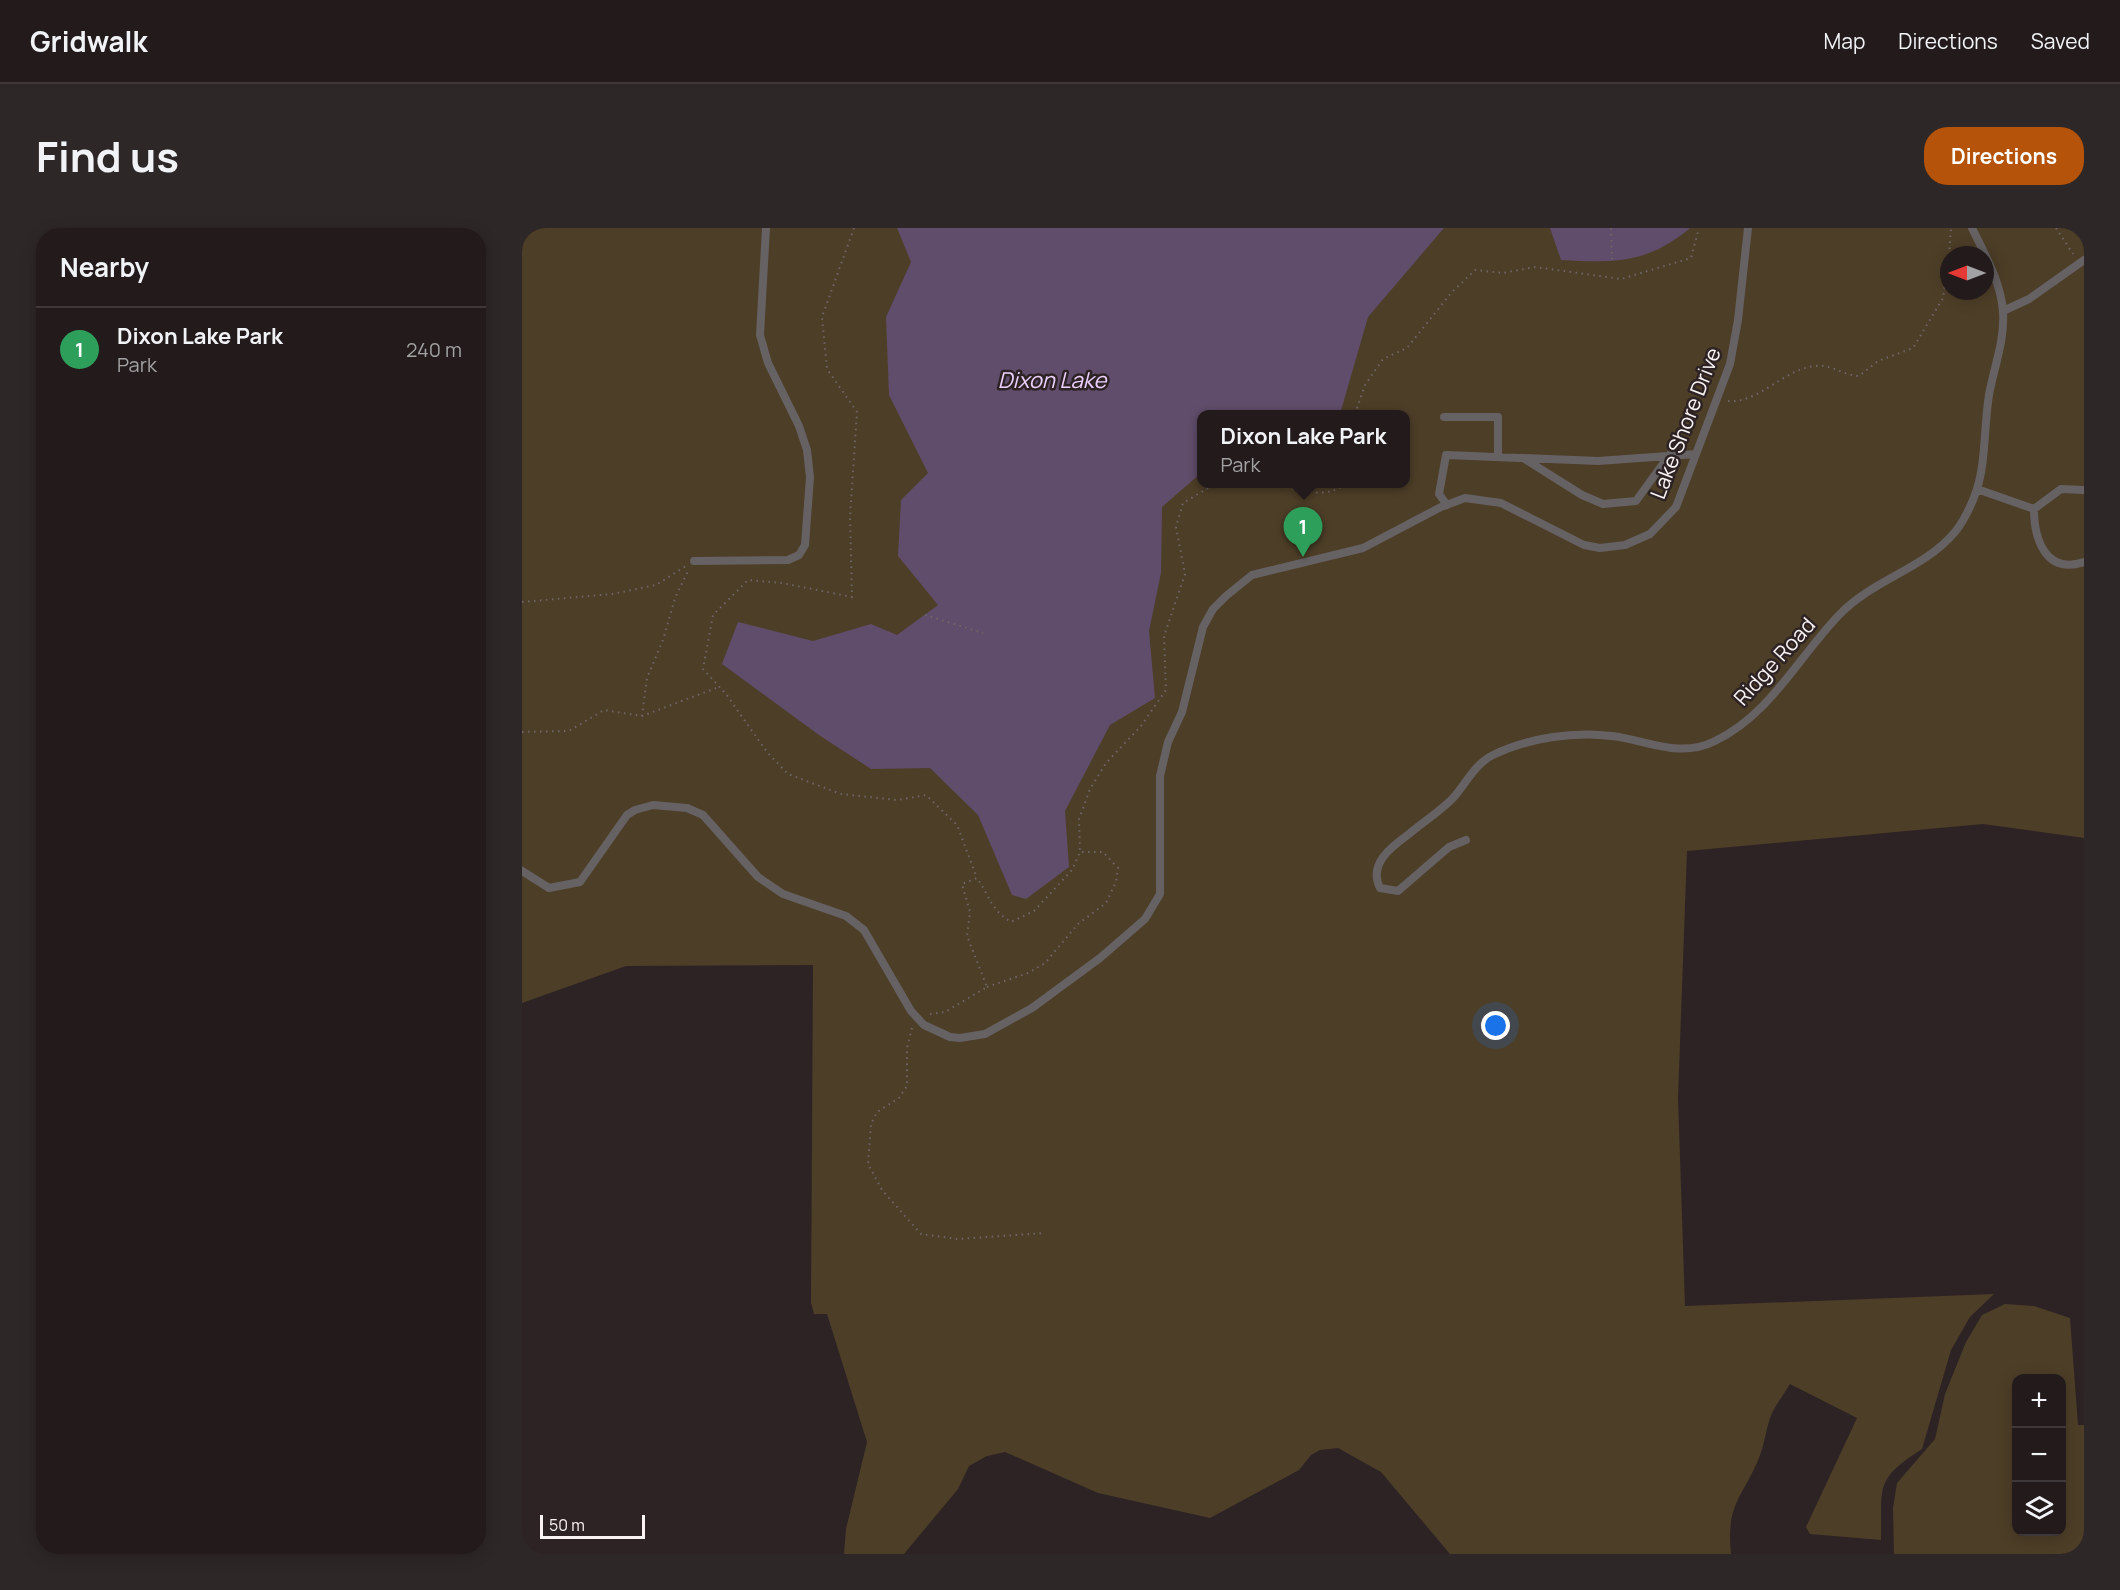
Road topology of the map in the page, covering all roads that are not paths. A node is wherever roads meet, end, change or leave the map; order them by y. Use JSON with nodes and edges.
{"nodes":[{"id":1,"x":766,"y":228,"type":"edge"},
{"id":2,"x":1748,"y":228,"type":"edge"},
{"id":3,"x":1972,"y":228,"type":"edge"},
{"id":4,"x":2082,"y":262,"type":"edge"},
{"id":5,"x":2003,"y":311,"type":"junction"},
{"id":6,"x":1444,"y":417,"type":"dead end"},
{"id":7,"x":1670,"y":454,"type":"junction"},
{"id":8,"x":1696,"y":454,"type":"junction"},
{"id":9,"x":1498,"y":457,"type":"junction"},
{"id":10,"x":1523,"y":458,"type":"junction"},
{"id":11,"x":1977,"y":489,"type":"junction"},
{"id":12,"x":2084,"y":490,"type":"edge"},
{"id":13,"x":1447,"y":505,"type":"junction"},
{"id":14,"x":2034,"y":509,"type":"junction"},
{"id":15,"x":694,"y":561,"type":"road end"},
{"id":16,"x":2084,"y":562,"type":"edge"},
{"id":17,"x":1466,"y":840,"type":"dead end"},
{"id":18,"x":522,"y":871,"type":"edge"}],
"edges":[{"from":1,"to":15,"type":"lane"},
{"from":2,"to":8,"type":"lane","name":"Lake Shore Drive"},
{"from":3,"to":5,"type":"lane","name":"Ridge Road"},
{"from":4,"to":5,"type":"lane"},
{"from":5,"to":11,"type":"lane","name":"Ridge Road"},
{"from":6,"to":9,"type":"lane"},
{"from":7,"to":8,"type":"lane"},
{"from":7,"to":10,"type":"lane"},
{"from":7,"to":10,"type":"lane"},
{"from":8,"to":13,"type":"lane","name":"Lake Shore Drive"},
{"from":9,"to":10,"type":"lane"},
{"from":9,"to":13,"type":"lane"},
{"from":11,"to":14,"type":"lane"},
{"from":11,"to":17,"type":"lane","name":"Ridge Road"},
{"from":12,"to":14,"type":"lane"},
{"from":13,"to":18,"type":"lane","name":"Lake Shore Drive"},
{"from":14,"to":16,"type":"lane"}]}
